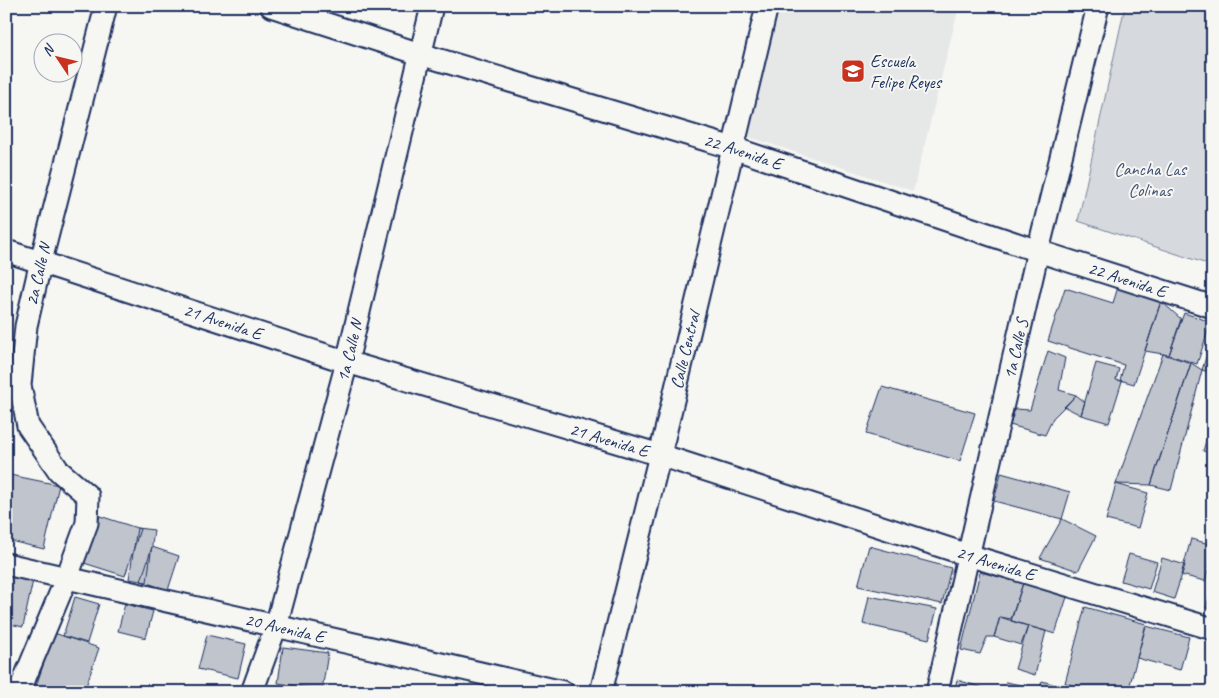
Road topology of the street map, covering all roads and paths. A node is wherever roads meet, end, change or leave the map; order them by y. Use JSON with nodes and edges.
{"nodes":[{"id":1,"x":106,"y":6,"type":"edge"},
{"id":2,"x":271,"y":6,"type":"edge"},
{"id":3,"x":432,"y":6,"type":"edge"},
{"id":4,"x":768,"y":6,"type":"edge"},
{"id":5,"x":1098,"y":6,"type":"edge"},
{"id":6,"x":420,"y":54,"type":"junction"},
{"id":7,"x":733,"y":148,"type":"junction"},
{"id":8,"x":6,"y":250,"type":"edge"},
{"id":9,"x":1038,"y":252,"type":"junction"},
{"id":10,"x":41,"y":262,"type":"junction"},
{"id":11,"x":1213,"y":307,"type":"edge"},
{"id":12,"x":347,"y":362,"type":"junction"},
{"id":13,"x":660,"y":455,"type":"junction"},
{"id":14,"x":968,"y":555,"type":"junction"},
{"id":15,"x":6,"y":564,"type":"edge"},
{"id":16,"x":67,"y":577,"type":"junction"},
{"id":17,"x":276,"y":626,"type":"junction"},
{"id":18,"x":1213,"y":629,"type":"edge"},
{"id":19,"x":19,"y":692,"type":"edge"},
{"id":20,"x":252,"y":692,"type":"edge"},
{"id":21,"x":563,"y":692,"type":"edge"},
{"id":22,"x":601,"y":692,"type":"edge"},
{"id":23,"x":937,"y":692,"type":"edge"}],
"edges":[{"from":1,"to":10,"type":"street","name":"2a Calle N"},
{"from":2,"to":6,"type":"street","name":"22 Avenida E"},
{"from":3,"to":6,"type":"street","name":"1a Calle N"},
{"from":4,"to":7,"type":"street","name":"Calle Central"},
{"from":5,"to":9,"type":"street","name":"1a Calle S"},
{"from":6,"to":7,"type":"street","name":"22 Avenida E"},
{"from":6,"to":12,"type":"street","name":"1a Calle N"},
{"from":7,"to":9,"type":"street","name":"22 Avenida E"},
{"from":7,"to":13,"type":"street","name":"Calle Central"},
{"from":8,"to":10,"type":"street","name":"21 Avenida E"},
{"from":9,"to":11,"type":"street","name":"22 Avenida E"},
{"from":9,"to":14,"type":"street","name":"1a Calle S"},
{"from":10,"to":12,"type":"street","name":"21 Avenida E"},
{"from":10,"to":16,"type":"street","name":"2a Calle N"},
{"from":12,"to":13,"type":"street","name":"21 Avenida E"},
{"from":12,"to":17,"type":"street","name":"1a Calle N"},
{"from":13,"to":14,"type":"street","name":"21 Avenida E"},
{"from":13,"to":22,"type":"street","name":"Calle Central"},
{"from":14,"to":18,"type":"street","name":"21 Avenida E"},
{"from":14,"to":23,"type":"street","name":"1a Calle S"},
{"from":15,"to":16,"type":"street","name":"20 Avenida E"},
{"from":16,"to":17,"type":"street","name":"20 Avenida E"},
{"from":16,"to":19,"type":"street","name":"2a Calle N"},
{"from":17,"to":20,"type":"street","name":"1a Calle N"},
{"from":17,"to":21,"type":"street","name":"20 Avenida E"}]}
